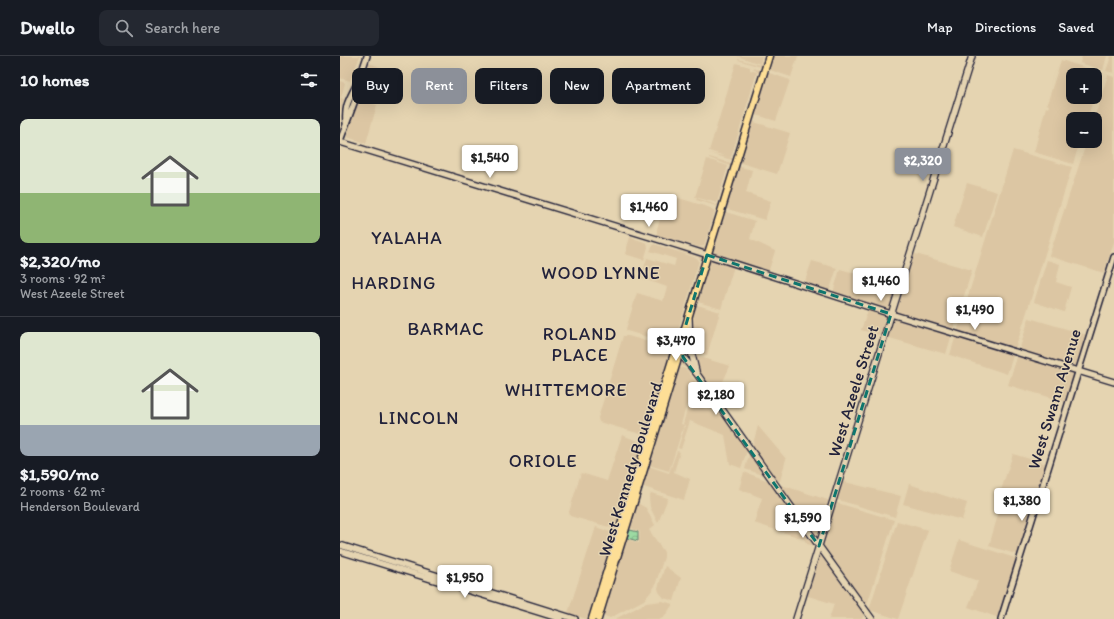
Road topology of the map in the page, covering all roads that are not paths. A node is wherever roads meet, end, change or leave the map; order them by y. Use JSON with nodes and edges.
{"nodes":[{"id":1,"x":367,"y":56,"type":"edge"},
{"id":2,"x":769,"y":56,"type":"edge"},
{"id":3,"x":972,"y":56,"type":"edge"},
{"id":4,"x":340,"y":141,"type":"edge"},
{"id":5,"x":707,"y":255,"type":"junction"},
{"id":6,"x":1114,"y":257,"type":"edge"},
{"id":7,"x":891,"y":314,"type":"junction"},
{"id":8,"x":689,"y":315,"type":"junction"},
{"id":9,"x":681,"y":340,"type":"junction"},
{"id":10,"x":1078,"y":371,"type":"junction"},
{"id":11,"x":697,"y":374,"type":"junction"},
{"id":12,"x":1114,"y":382,"type":"edge"},
{"id":13,"x":818,"y":546,"type":"junction"},
{"id":14,"x":340,"y":547,"type":"edge"},
{"id":15,"x":402,"y":568,"type":"junction"},
{"id":16,"x":561,"y":619,"type":"edge"},
{"id":17,"x":575,"y":619,"type":"edge"},
{"id":18,"x":592,"y":619,"type":"edge"},
{"id":19,"x":598,"y":619,"type":"edge"},
{"id":20,"x":796,"y":619,"type":"edge"},
{"id":21,"x":872,"y":619,"type":"edge"},
{"id":22,"x":1001,"y":619,"type":"edge"}],
"edges":[{"from":1,"to":4,"type":"street"},
{"from":2,"to":5,"type":"main road","name":"West Kennedy Boulevard"},
{"from":3,"to":7,"type":"main road","name":"West Azeele Street"},
{"from":4,"to":5,"type":"street"},
{"from":5,"to":7,"type":"street"},
{"from":5,"to":8,"type":"main road","name":"West Kennedy Boulevard"},
{"from":6,"to":10,"type":"street","name":"West Swann Avenue"},
{"from":7,"to":10,"type":"street"},
{"from":7,"to":13,"type":"main road","name":"West Azeele Street"},
{"from":8,"to":9,"type":"main road","name":"West Kennedy Boulevard"},
{"from":8,"to":11,"type":"main road"},
{"from":9,"to":11,"type":"main road"},
{"from":9,"to":18,"type":"main road","name":"West Kennedy Boulevard"},
{"from":9,"to":19,"type":"main road","name":"West Kennedy Boulevard"},
{"from":10,"to":12,"type":"street"},
{"from":10,"to":22,"type":"street","name":"West Swann Avenue"},
{"from":11,"to":13,"type":"main road"},
{"from":13,"to":20,"type":"main road","name":"West Azeele Street"},
{"from":13,"to":21,"type":"main road"},
{"from":14,"to":15,"type":"street"},
{"from":14,"to":15,"type":"street"},
{"from":15,"to":16,"type":"street"},
{"from":15,"to":17,"type":"street"}]}
